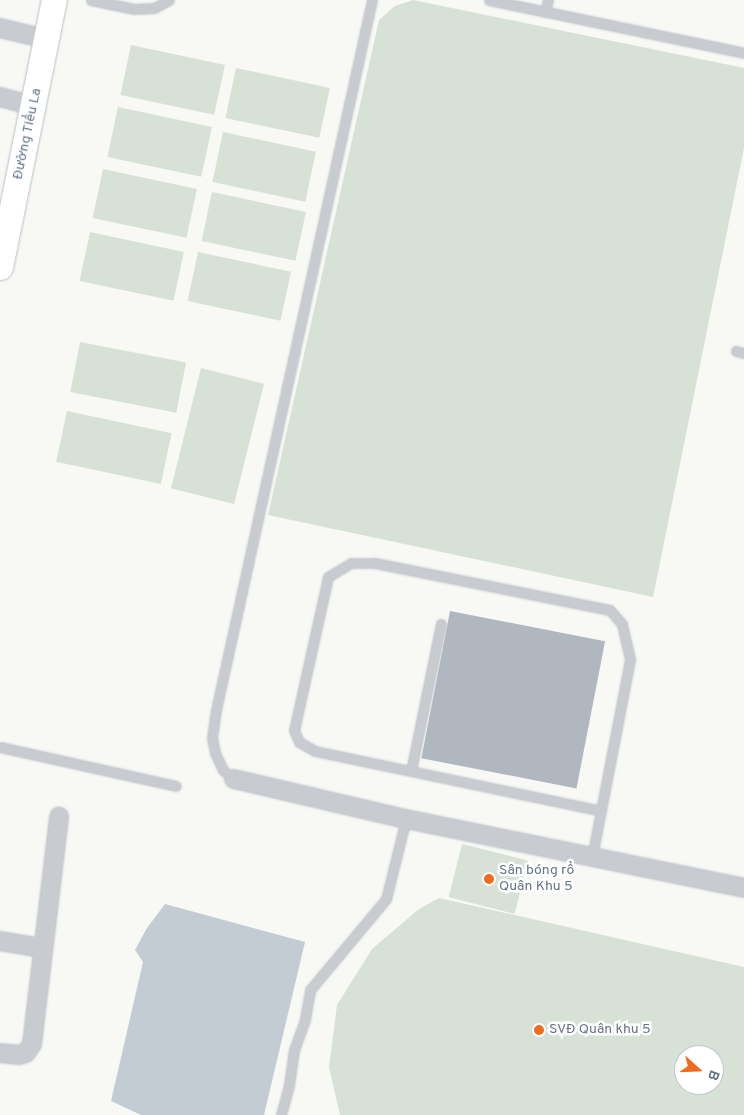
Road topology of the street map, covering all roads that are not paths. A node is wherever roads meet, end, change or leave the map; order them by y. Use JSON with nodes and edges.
{"nodes":[{"id":1,"x":54,"y":0,"type":"edge"},
{"id":2,"x":91,"y":0,"type":"edge"},
{"id":3,"x":169,"y":0,"type":"edge"},
{"id":4,"x":372,"y":0,"type":"edge"},
{"id":5,"x":489,"y":0,"type":"edge"},
{"id":6,"x":548,"y":0,"type":"edge"},
{"id":7,"x":545,"y":12,"type":"junction"},
{"id":8,"x":0,"y":28,"type":"edge"},
{"id":9,"x":46,"y":39,"type":"junction"},
{"id":10,"x":744,"y":53,"type":"edge"},
{"id":11,"x":0,"y":97,"type":"edge"},
{"id":12,"x":34,"y":106,"type":"junction"},
{"id":13,"x":0,"y":268,"type":"edge"},
{"id":14,"x":441,"y":624,"type":"dead end"},
{"id":15,"x":0,"y":747,"type":"edge"},
{"id":16,"x":410,"y":771,"type":"junction"},
{"id":17,"x":234,"y":779,"type":"joint"},
{"id":18,"x":176,"y":786,"type":"dead end"},
{"id":19,"x":601,"y":811,"type":"junction"},
{"id":20,"x":59,"y":817,"type":"dead end"},
{"id":21,"x":406,"y":819,"type":"junction"},
{"id":22,"x":592,"y":856,"type":"junction"},
{"id":23,"x":744,"y":888,"type":"edge"},
{"id":24,"x":0,"y":941,"type":"edge"},
{"id":25,"x":42,"y":948,"type":"junction"},
{"id":26,"x":0,"y":1053,"type":"edge"},
{"id":27,"x":281,"y":1115,"type":"edge"}],
"edges":[{"from":1,"to":9,"type":"main road","name":"Đường Tiểu La"},
{"from":2,"to":3,"type":"lane"},
{"from":4,"to":17,"type":"lane"},
{"from":5,"to":7,"type":"lane"},
{"from":6,"to":7,"type":"lane"},
{"from":7,"to":10,"type":"lane"},
{"from":8,"to":9,"type":"street"},
{"from":9,"to":12,"type":"main road","name":"Đường Tiểu La"},
{"from":11,"to":12,"type":"street"},
{"from":12,"to":13,"type":"main road","name":"Đường Tiểu La"},
{"from":14,"to":16,"type":"lane"},
{"from":15,"to":18,"type":"lane"},
{"from":16,"to":19,"type":"lane"},
{"from":16,"to":19,"type":"lane"},
{"from":17,"to":21,"type":"street"},
{"from":19,"to":22,"type":"lane"},
{"from":20,"to":25,"type":"street"},
{"from":21,"to":22,"type":"street"},
{"from":21,"to":27,"type":"lane"},
{"from":22,"to":23,"type":"street"},
{"from":24,"to":25,"type":"street"},
{"from":25,"to":26,"type":"street"}]}
